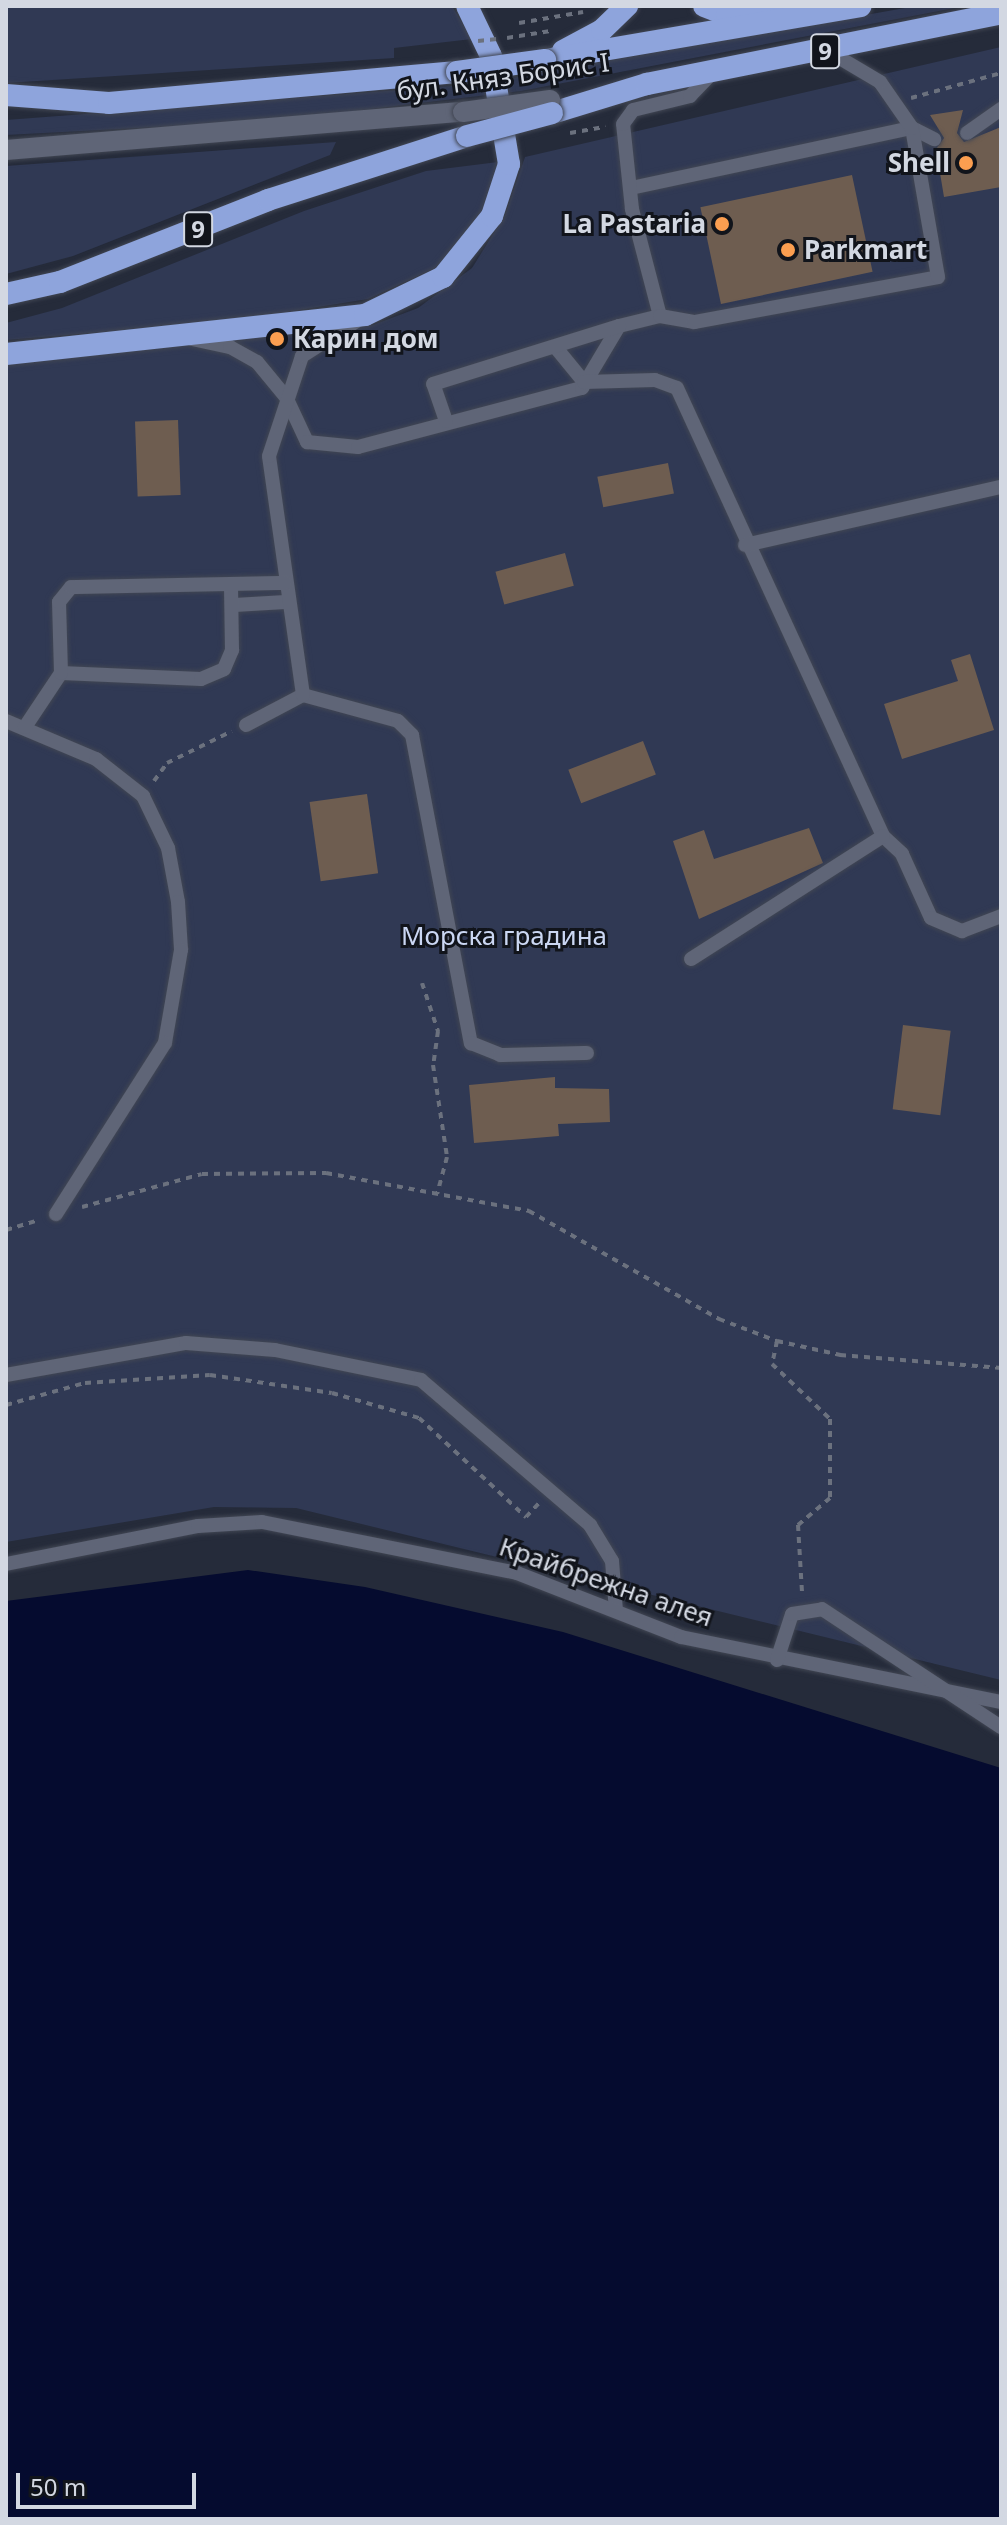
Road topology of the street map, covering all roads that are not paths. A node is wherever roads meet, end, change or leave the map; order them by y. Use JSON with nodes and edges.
{"nodes":[{"id":1,"x":467,"y":6,"type":"edge"},
{"id":2,"x":627,"y":6,"type":"edge"},
{"id":3,"x":704,"y":6,"type":"edge"},
{"id":4,"x":856,"y":7,"type":"edge"},
{"id":5,"x":1001,"y":13,"type":"edge"},
{"id":6,"x":828,"y":51,"type":"junction"},
{"id":7,"x":545,"y":60,"type":"junction"},
{"id":8,"x":713,"y":72,"type":"junction"},
{"id":9,"x":6,"y":95,"type":"edge"},
{"id":10,"x":109,"y":103,"type":"junction"},
{"id":11,"x":6,"y":106,"type":"edge"},
{"id":12,"x":551,"y":107,"type":"junction"},
{"id":13,"x":1001,"y":109,"type":"edge"},
{"id":14,"x":912,"y":128,"type":"junction"},
{"id":15,"x":967,"y":133,"type":"dead end"},
{"id":16,"x":934,"y":139,"type":"dead end"},
{"id":17,"x":6,"y":150,"type":"edge"},
{"id":18,"x":631,"y":188,"type":"junction"},
{"id":19,"x":6,"y":294,"type":"edge"},
{"id":20,"x":365,"y":315,"type":"junction"},
{"id":21,"x":660,"y":316,"type":"junction"},
{"id":22,"x":619,"y":326,"type":"junction"},
{"id":23,"x":177,"y":337,"type":"junction"},
{"id":24,"x":557,"y":349,"type":"junction"},
{"id":25,"x":6,"y":354,"type":"edge"},
{"id":26,"x":584,"y":382,"type":"junction"},
{"id":27,"x":286,"y":397,"type":"junction"},
{"id":28,"x":446,"y":421,"type":"junction"},
{"id":29,"x":1001,"y":487,"type":"edge"},
{"id":30,"x":745,"y":545,"type":"junction"},
{"id":31,"x":285,"y":583,"type":"junction"},
{"id":32,"x":231,"y":587,"type":"junction"},
{"id":33,"x":287,"y":602,"type":"junction"},
{"id":34,"x":233,"y":605,"type":"junction"},
{"id":35,"x":61,"y":673,"type":"junction"},
{"id":36,"x":303,"y":695,"type":"junction"},
{"id":37,"x":6,"y":721,"type":"edge"},
{"id":38,"x":246,"y":725,"type":"road end"},
{"id":39,"x":25,"y":727,"type":"junction"},
{"id":40,"x":883,"y":836,"type":"junction"},
{"id":41,"x":1001,"y":916,"type":"edge"},
{"id":42,"x":691,"y":959,"type":"dead end"},
{"id":43,"x":587,"y":1053,"type":"dead end"},
{"id":44,"x":56,"y":1214,"type":"road end"},
{"id":45,"x":6,"y":1375,"type":"edge"},
{"id":46,"x":6,"y":1564,"type":"edge"},
{"id":47,"x":616,"y":1611,"type":"junction"},
{"id":48,"x":777,"y":1660,"type":"junction"},
{"id":49,"x":946,"y":1696,"type":"junction"},
{"id":50,"x":1001,"y":1702,"type":"edge"},
{"id":51,"x":1001,"y":1727,"type":"edge"}],
"edges":[{"from":1,"to":20,"type":"highway"},
{"from":2,"to":7,"type":"highway"},
{"from":3,"to":4,"type":"highway"},
{"from":4,"to":7,"type":"highway","name":"бул. Княз Борис I","number":"9"},
{"from":5,"to":6,"type":"highway","name":"бул. Княз Борис I","number":"9"},
{"from":6,"to":8,"type":"highway","name":"бул. Княз Борис I","number":"9"},
{"from":6,"to":14,"type":"lane"},
{"from":7,"to":10,"type":"highway","name":"бул. Княз Борис I","number":"9","bridge":true},
{"from":8,"to":12,"type":"highway","name":"бул. Княз Борис I","number":"9"},
{"from":8,"to":18,"type":"lane"},
{"from":9,"to":10,"type":"highway","number":"9"},
{"from":10,"to":11,"type":"main road","name":"бул. Княз Борис I"},
{"from":12,"to":17,"type":"main road","name":"бул. Княз Борис I","bridge":true},
{"from":12,"to":19,"type":"highway","number":"9","bridge":true},
{"from":13,"to":15,"type":"lane"},
{"from":14,"to":16,"type":"lane"},
{"from":14,"to":18,"type":"lane"},
{"from":14,"to":21,"type":"lane"},
{"from":18,"to":21,"type":"lane"},
{"from":20,"to":23,"type":"highway"},
{"from":20,"to":27,"type":"lane"},
{"from":21,"to":22,"type":"lane"},
{"from":22,"to":24,"type":"lane"},
{"from":22,"to":26,"type":"lane"},
{"from":23,"to":25,"type":"highway"},
{"from":23,"to":27,"type":"lane"},
{"from":24,"to":26,"type":"lane"},
{"from":24,"to":28,"type":"lane"},
{"from":26,"to":28,"type":"lane"},
{"from":26,"to":30,"type":"lane"},
{"from":27,"to":28,"type":"lane"},
{"from":27,"to":31,"type":"lane"},
{"from":29,"to":30,"type":"lane"},
{"from":30,"to":40,"type":"lane"},
{"from":31,"to":32,"type":"lane"},
{"from":31,"to":33,"type":"lane"},
{"from":32,"to":34,"type":"lane"},
{"from":32,"to":35,"type":"lane"},
{"from":33,"to":34,"type":"lane"},
{"from":33,"to":36,"type":"lane"},
{"from":34,"to":35,"type":"lane"},
{"from":35,"to":39,"type":"lane"},
{"from":36,"to":38,"type":"lane"},
{"from":36,"to":43,"type":"lane"},
{"from":37,"to":39,"type":"lane"},
{"from":39,"to":44,"type":"lane"},
{"from":40,"to":41,"type":"lane"},
{"from":40,"to":42,"type":"lane"},
{"from":45,"to":47,"type":"lane"},
{"from":46,"to":47,"type":"lane","name":"Крайбрежна алея"},
{"from":47,"to":48,"type":"lane","name":"Крайбрежна алея"},
{"from":48,"to":49,"type":"lane","name":"Крайбрежна алея"},
{"from":48,"to":49,"type":"lane"},
{"from":49,"to":50,"type":"lane","name":"Крайбрежна алея"},
{"from":49,"to":51,"type":"lane"}]}
